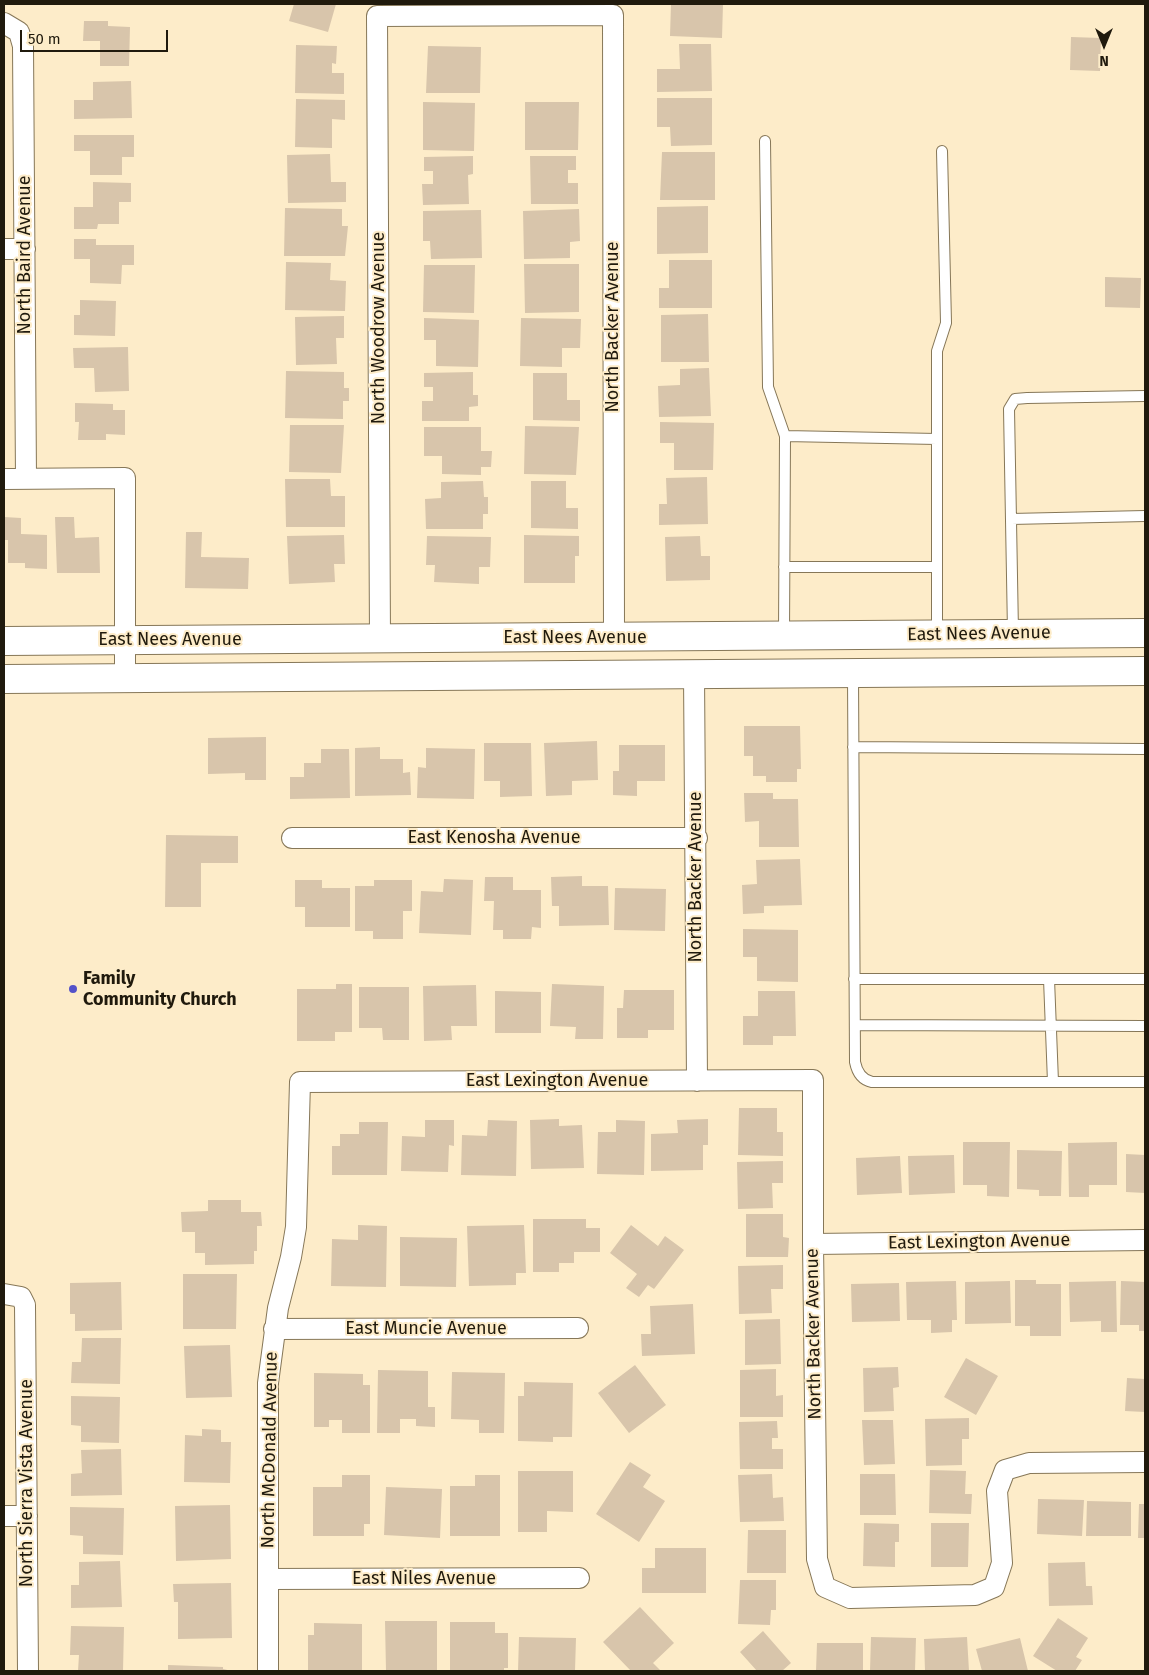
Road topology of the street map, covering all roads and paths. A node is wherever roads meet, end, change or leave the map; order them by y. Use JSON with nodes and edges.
{"nodes":[{"id":1,"x":377,"y":16,"type":"joint"},
{"id":2,"x":12,"y":28,"type":"edge"},
{"id":3,"x":765,"y":141,"type":"dead end"},
{"id":4,"x":942,"y":151,"type":"dead end"},
{"id":5,"x":4,"y":249,"type":"edge"},
{"id":6,"x":25,"y":249,"type":"junction"},
{"id":7,"x":1145,"y":396,"type":"edge"},
{"id":8,"x":785,"y":436,"type":"junction"},
{"id":9,"x":937,"y":438,"type":"junction"},
{"id":10,"x":4,"y":479,"type":"edge"},
{"id":11,"x":26,"y":479,"type":"junction"},
{"id":12,"x":1145,"y":516,"type":"edge"},
{"id":13,"x":1011,"y":519,"type":"junction"},
{"id":14,"x":784,"y":567,"type":"junction"},
{"id":15,"x":937,"y":567,"type":"junction"},
{"id":16,"x":1013,"y":633,"type":"junction"},
{"id":17,"x":1145,"y":633,"type":"edge"},
{"id":18,"x":937,"y":635,"type":"junction"},
{"id":19,"x":784,"y":636,"type":"junction"},
{"id":20,"x":614,"y":638,"type":"junction"},
{"id":21,"x":380,"y":639,"type":"junction"},
{"id":22,"x":125,"y":640,"type":"junction"},
{"id":23,"x":4,"y":641,"type":"edge"},
{"id":24,"x":1145,"y":671,"type":"edge"},
{"id":25,"x":853,"y":673,"type":"junction"},
{"id":26,"x":694,"y":674,"type":"junction"},
{"id":27,"x":125,"y":678,"type":"junction"},
{"id":28,"x":4,"y":679,"type":"edge"},
{"id":29,"x":853,"y":748,"type":"junction"},
{"id":30,"x":1145,"y":749,"type":"edge"},
{"id":31,"x":292,"y":838,"type":"dead end"},
{"id":32,"x":696,"y":838,"type":"junction"},
{"id":33,"x":854,"y":979,"type":"junction"},
{"id":34,"x":1049,"y":979,"type":"junction"},
{"id":35,"x":1145,"y":979,"type":"edge"},
{"id":36,"x":854,"y":1025,"type":"junction"},
{"id":37,"x":1050,"y":1026,"type":"junction"},
{"id":38,"x":1145,"y":1026,"type":"edge"},
{"id":39,"x":813,"y":1080,"type":"joint"},
{"id":40,"x":697,"y":1081,"type":"junction"},
{"id":41,"x":300,"y":1082,"type":"joint"},
{"id":42,"x":1054,"y":1082,"type":"junction"},
{"id":43,"x":1145,"y":1082,"type":"edge"},
{"id":44,"x":1145,"y":1240,"type":"edge"},
{"id":45,"x":813,"y":1244,"type":"junction"},
{"id":46,"x":12,"y":1296,"type":"edge"},
{"id":47,"x":578,"y":1328,"type":"dead end"},
{"id":48,"x":274,"y":1329,"type":"junction"},
{"id":49,"x":1145,"y":1462,"type":"edge"},
{"id":50,"x":4,"y":1516,"type":"edge"},
{"id":51,"x":27,"y":1516,"type":"junction"},
{"id":52,"x":579,"y":1578,"type":"dead end"},
{"id":53,"x":268,"y":1579,"type":"junction"},
{"id":54,"x":28,"y":1671,"type":"edge"},
{"id":55,"x":268,"y":1671,"type":"edge"}],
"edges":[{"from":1,"to":20,"type":"street","name":"North Backer Avenue"},
{"from":1,"to":21,"type":"street","name":"North Woodrow Avenue"},
{"from":2,"to":6,"type":"street","name":"North Baird Avenue"},
{"from":3,"to":8,"type":"lane"},
{"from":4,"to":9,"type":"lane"},
{"from":5,"to":6,"type":"street"},
{"from":6,"to":11,"type":"street","name":"North Baird Avenue"},
{"from":7,"to":13,"type":"lane"},
{"from":8,"to":9,"type":"lane"},
{"from":8,"to":14,"type":"lane"},
{"from":9,"to":15,"type":"lane"},
{"from":10,"to":11,"type":"street"},
{"from":11,"to":22,"type":"street"},
{"from":12,"to":13,"type":"lane"},
{"from":13,"to":16,"type":"lane"},
{"from":14,"to":15,"type":"lane"},
{"from":14,"to":19,"type":"lane"},
{"from":15,"to":18,"type":"lane"},
{"from":16,"to":17,"type":"main road","name":"East Nees Avenue"},
{"from":16,"to":18,"type":"main road","name":"East Nees Avenue"},
{"from":18,"to":19,"type":"main road","name":"East Nees Avenue"},
{"from":19,"to":20,"type":"main road","name":"East Nees Avenue"},
{"from":19,"to":26,"type":"main road"},
{"from":20,"to":21,"type":"main road","name":"East Nees Avenue"},
{"from":21,"to":22,"type":"main road","name":"East Nees Avenue"},
{"from":22,"to":23,"type":"main road","name":"East Nees Avenue"},
{"from":22,"to":27,"type":"street"},
{"from":24,"to":25,"type":"main road","name":"East Nees Avenue"},
{"from":25,"to":26,"type":"main road","name":"East Nees Avenue"},
{"from":25,"to":29,"type":"lane"},
{"from":26,"to":27,"type":"main road","name":"East Nees Avenue"},
{"from":26,"to":32,"type":"street","name":"North Backer Avenue"},
{"from":27,"to":28,"type":"main road","name":"East Nees Avenue"},
{"from":29,"to":30,"type":"lane"},
{"from":29,"to":33,"type":"lane"},
{"from":31,"to":32,"type":"street","name":"East Kenosha Avenue"},
{"from":32,"to":40,"type":"street","name":"North Backer Avenue"},
{"from":33,"to":34,"type":"lane"},
{"from":33,"to":36,"type":"lane"},
{"from":34,"to":35,"type":"lane"},
{"from":34,"to":37,"type":"lane"},
{"from":36,"to":37,"type":"lane"},
{"from":36,"to":42,"type":"lane"},
{"from":37,"to":38,"type":"lane"},
{"from":37,"to":42,"type":"lane"},
{"from":39,"to":40,"type":"street","name":"East Lexington Avenue"},
{"from":39,"to":45,"type":"street","name":"North Backer Avenue"},
{"from":40,"to":41,"type":"street","name":"East Lexington Avenue"},
{"from":41,"to":48,"type":"street","name":"North McDonald Avenue"},
{"from":42,"to":43,"type":"lane"},
{"from":44,"to":45,"type":"street","name":"East Lexington Avenue"},
{"from":45,"to":49,"type":"street","name":"North Backer Avenue"},
{"from":46,"to":51,"type":"street","name":"North Sierra Vista Avenue"},
{"from":47,"to":48,"type":"street","name":"East Muncie Avenue"},
{"from":48,"to":53,"type":"street","name":"North McDonald Avenue"},
{"from":50,"to":51,"type":"street"},
{"from":51,"to":54,"type":"street","name":"North Sierra Vista Avenue"},
{"from":52,"to":53,"type":"street","name":"East Niles Avenue"},
{"from":53,"to":55,"type":"street","name":"North McDonald Avenue"}]}
